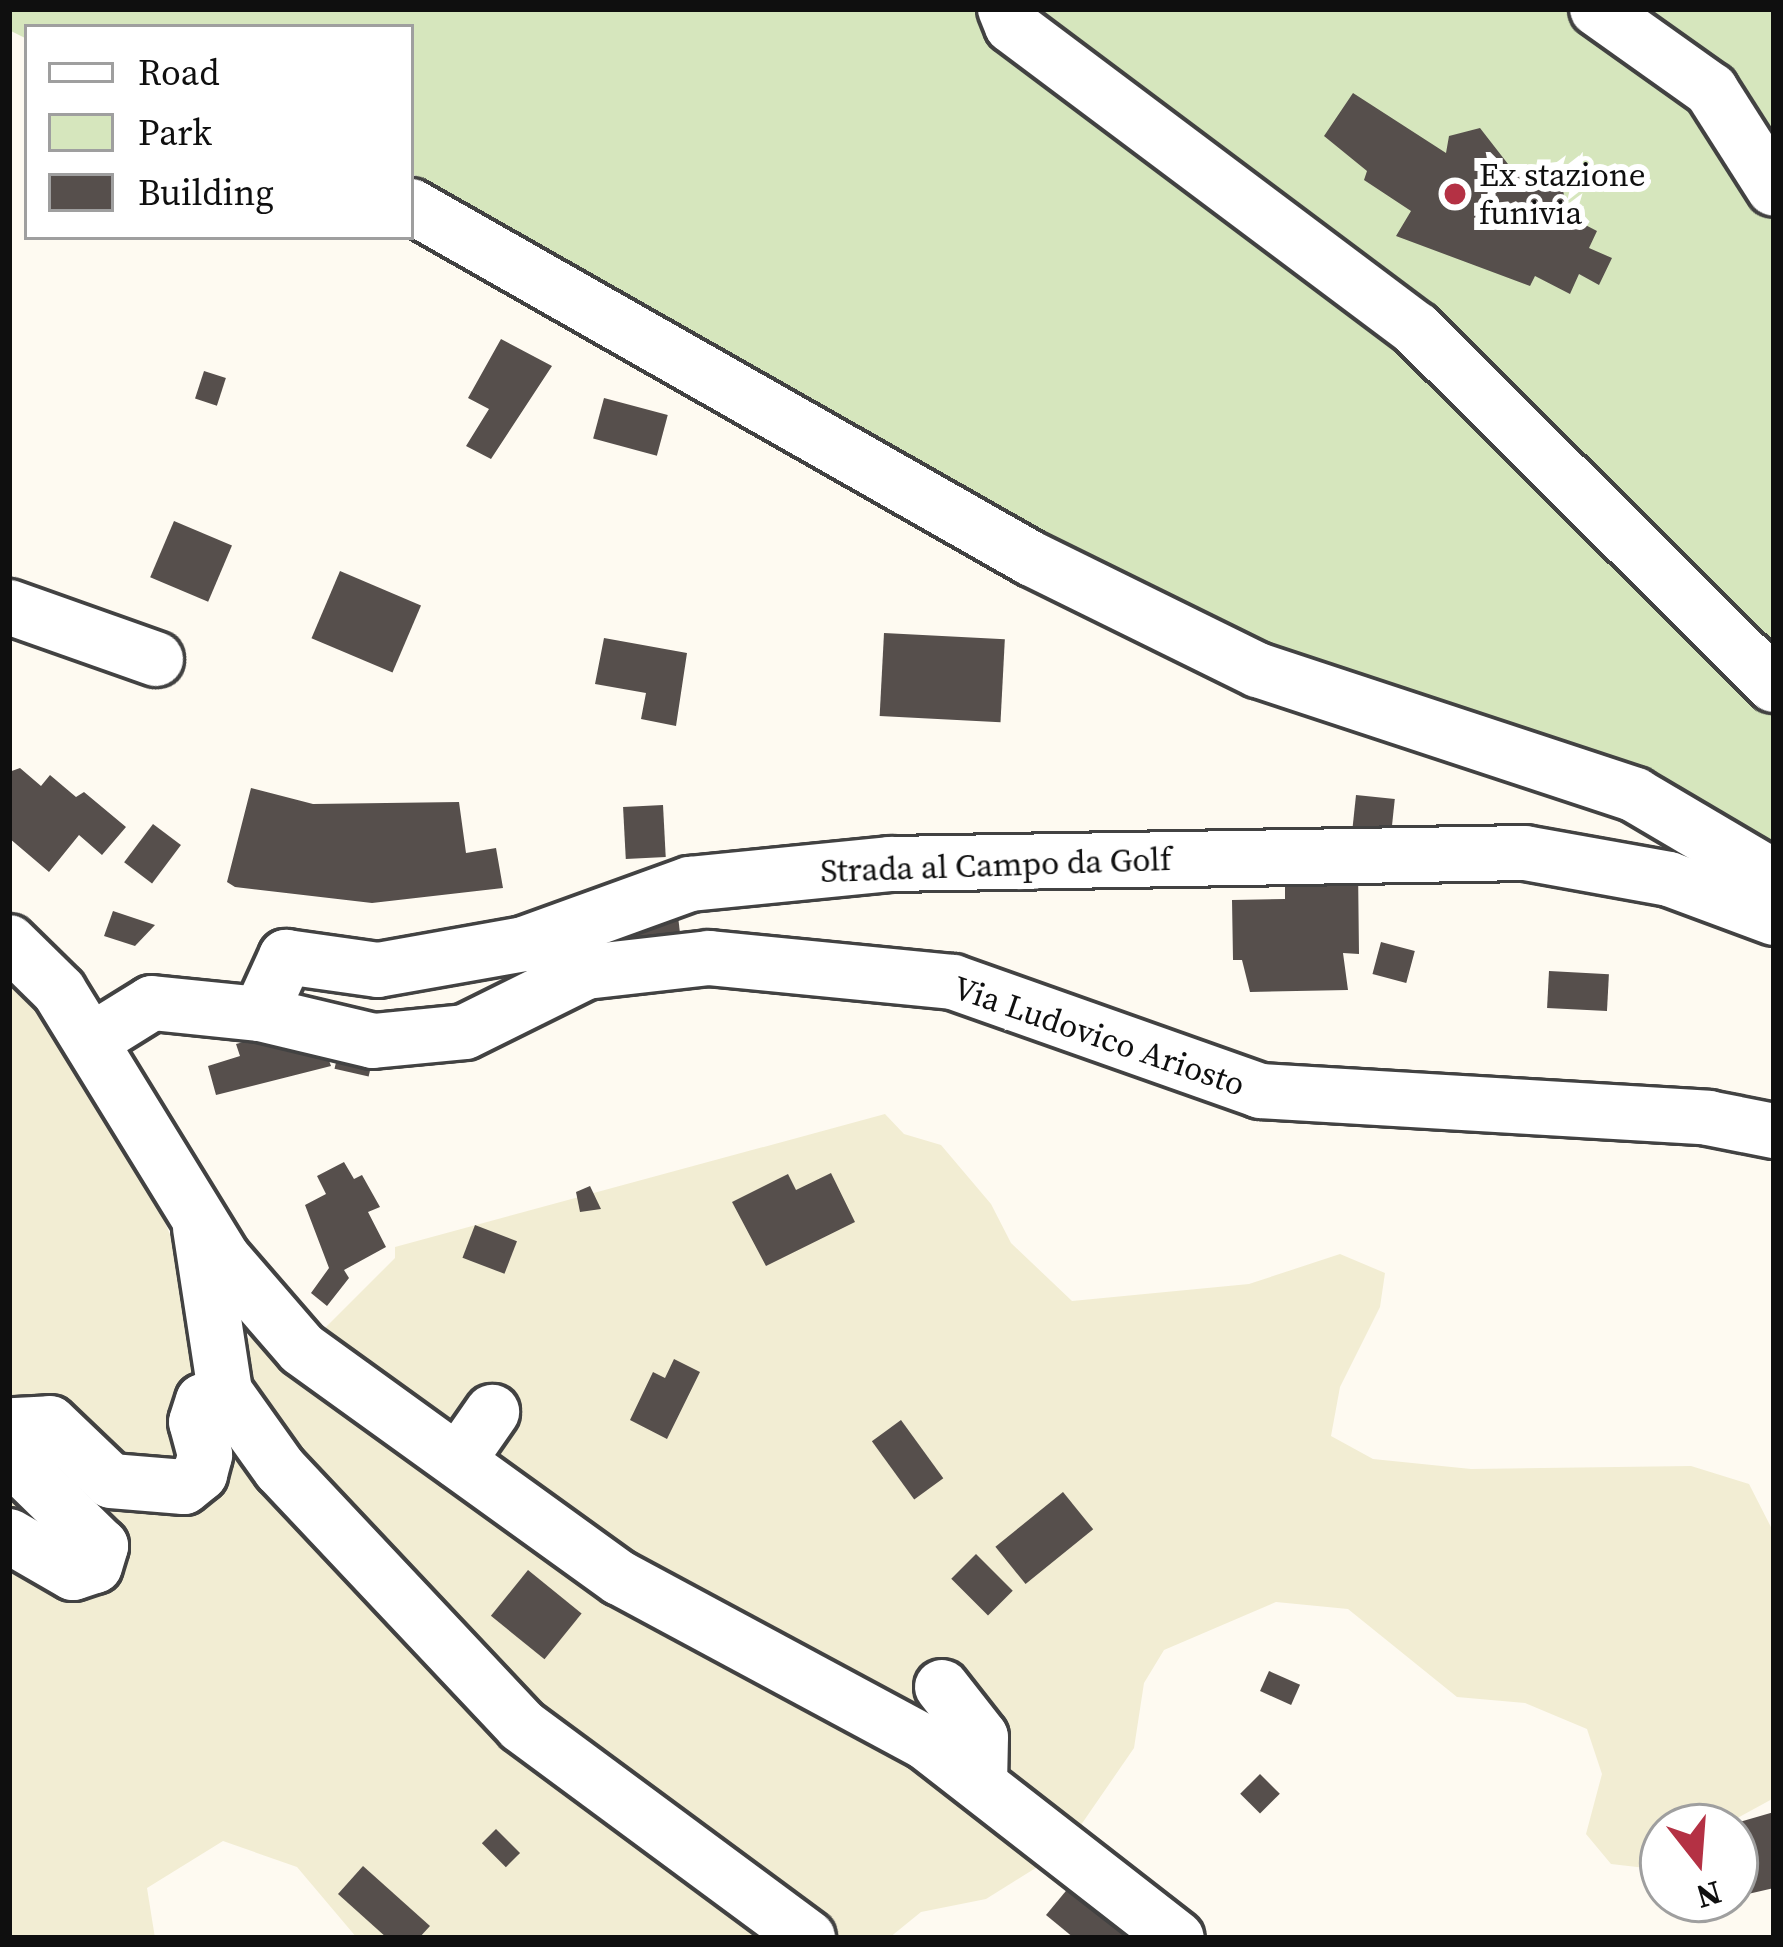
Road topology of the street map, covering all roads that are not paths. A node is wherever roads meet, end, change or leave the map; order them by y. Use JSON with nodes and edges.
{"nodes":[{"id":1,"x":1005,"y":9,"type":"edge"},
{"id":2,"x":1597,"y":9,"type":"edge"},
{"id":3,"x":1774,"y":189,"type":"edge"},
{"id":4,"x":414,"y":208,"type":"edge"},
{"id":5,"x":9,"y":607,"type":"edge"},
{"id":6,"x":156,"y":659,"type":"dead end"},
{"id":7,"x":1774,"y":685,"type":"edge"},
{"id":8,"x":1774,"y":877,"type":"edge"},
{"id":9,"x":1774,"y":917,"type":"edge"},
{"id":10,"x":9,"y":942,"type":"edge"},
{"id":11,"x":260,"y":1013,"type":"junction"},
{"id":12,"x":94,"y":1039,"type":"junction"},
{"id":13,"x":1774,"y":1131,"type":"edge"},
{"id":14,"x":198,"y":1220,"type":"junction"},
{"id":15,"x":225,"y":1392,"type":"junction"},
{"id":16,"x":492,"y":1412,"type":"dead end"},
{"id":17,"x":458,"y":1461,"type":"junction"},
{"id":18,"x":9,"y":1536,"type":"edge"},
{"id":19,"x":942,"y":1687,"type":"dead end"},
{"id":20,"x":980,"y":1783,"type":"junction"},
{"id":21,"x":808,"y":1938,"type":"edge"},
{"id":22,"x":1177,"y":1938,"type":"edge"}],
"edges":[{"from":1,"to":7,"type":"street"},
{"from":2,"to":3,"type":"street"},
{"from":4,"to":8,"type":"street"},
{"from":5,"to":6,"type":"street"},
{"from":9,"to":11,"type":"street","name":"Strada al Campo da Golf"},
{"from":10,"to":12,"type":"street"},
{"from":11,"to":12,"type":"street","name":"Via Ludovico Ariosto"},
{"from":11,"to":13,"type":"street","name":"Via Ludovico Ariosto"},
{"from":12,"to":14,"type":"street"},
{"from":14,"to":15,"type":"street"},
{"from":14,"to":17,"type":"street"},
{"from":15,"to":18,"type":"street"},
{"from":15,"to":21,"type":"street"},
{"from":16,"to":17,"type":"street"},
{"from":17,"to":20,"type":"street"},
{"from":19,"to":20,"type":"street"},
{"from":20,"to":22,"type":"street"}]}
